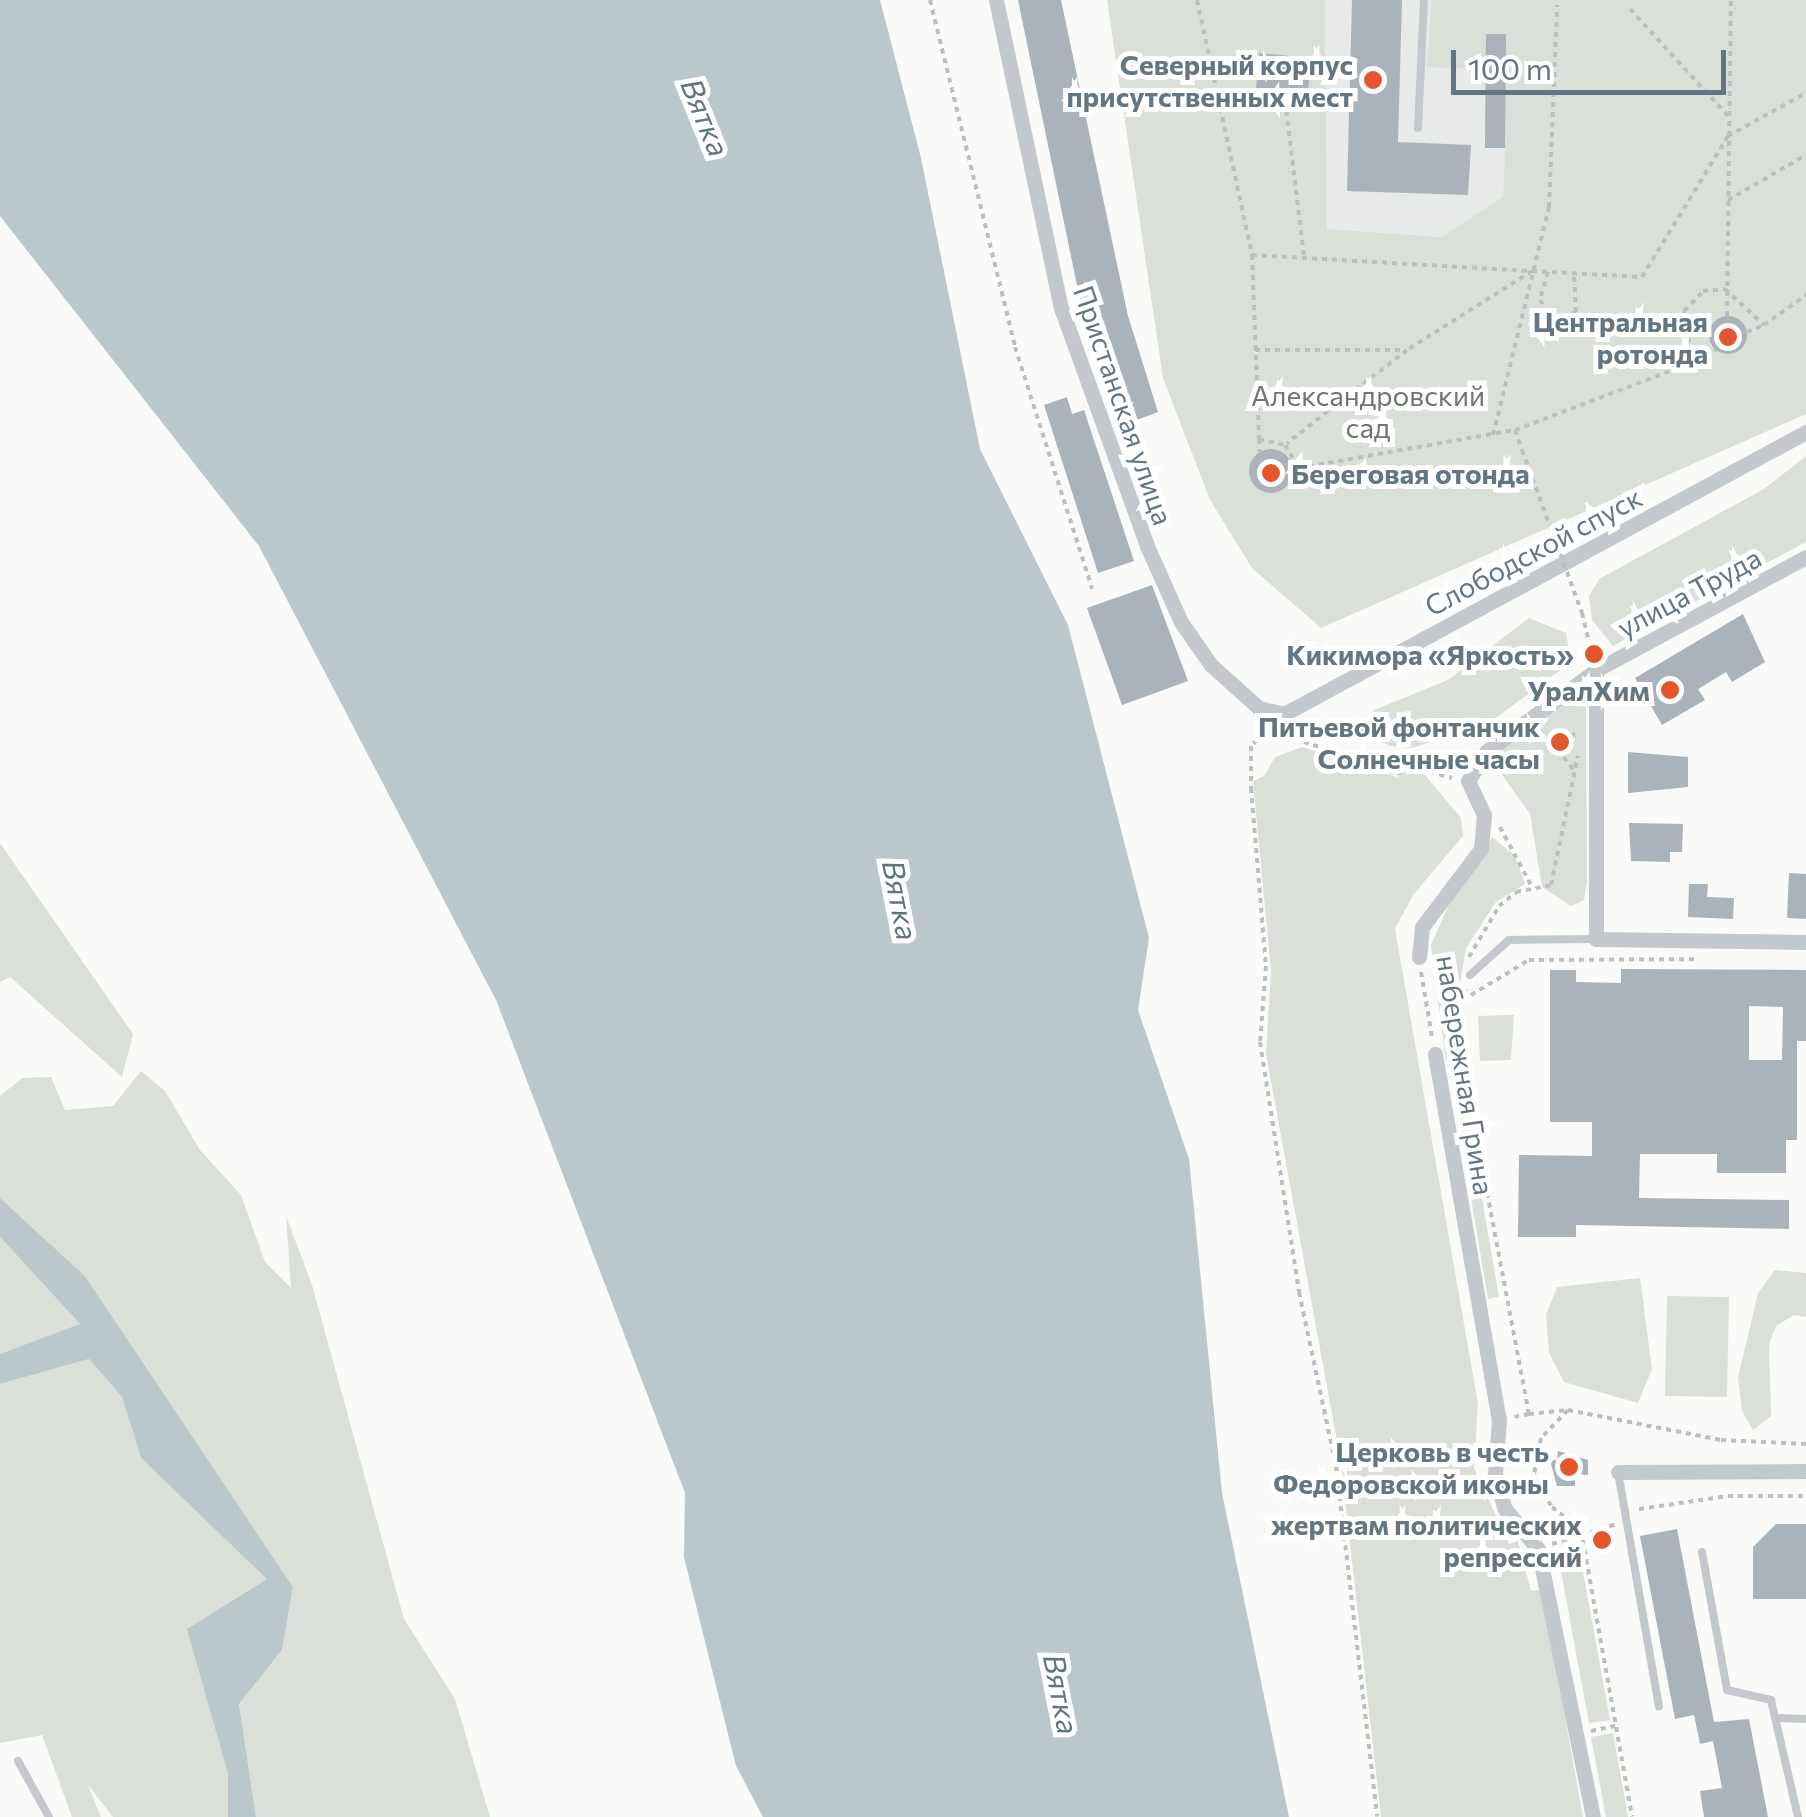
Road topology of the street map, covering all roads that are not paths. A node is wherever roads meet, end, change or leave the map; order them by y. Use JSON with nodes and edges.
{"nodes":[{"id":1,"x":996,"y":0,"type":"edge"},
{"id":2,"x":1424,"y":0,"type":"edge"},
{"id":3,"x":1418,"y":128,"type":"dead end"},
{"id":4,"x":1806,"y":432,"type":"edge"},
{"id":5,"x":1806,"y":557,"type":"edge"},
{"id":6,"x":1596,"y":670,"type":"junction"},
{"id":7,"x":1284,"y":714,"type":"junction"},
{"id":8,"x":1269,"y":728,"type":"dead end"},
{"id":9,"x":1596,"y":939,"type":"junction"},
{"id":10,"x":1806,"y":942,"type":"edge"},
{"id":11,"x":1418,"y":958,"type":"road end"},
{"id":12,"x":1467,"y":975,"type":"road end"},
{"id":13,"x":1436,"y":1054,"type":"road end"},
{"id":14,"x":1806,"y":1470,"type":"edge"},
{"id":15,"x":1618,"y":1472,"type":"joint"},
{"id":16,"x":1702,"y":1552,"type":"dead end"},
{"id":17,"x":1659,"y":1706,"type":"dead end"},
{"id":18,"x":1775,"y":1718,"type":"junction"},
{"id":19,"x":1806,"y":1719,"type":"edge"},
{"id":20,"x":18,"y":1761,"type":"dead end"},
{"id":21,"x":49,"y":1817,"type":"edge"},
{"id":22,"x":1593,"y":1817,"type":"edge"},
{"id":23,"x":1798,"y":1817,"type":"edge"}],
"edges":[{"from":1,"to":7,"type":"street","name":"Пристанская улица"},
{"from":2,"to":3,"type":"lane"},
{"from":4,"to":7,"type":"street","name":"Слободской спуск"},
{"from":5,"to":6,"type":"street","name":"улица Труда"},
{"from":6,"to":9,"type":"street"},
{"from":6,"to":11,"type":"street","name":"набережная Грина"},
{"from":7,"to":8,"type":"street","name":"Слободской спуск"},
{"from":9,"to":10,"type":"street"},
{"from":9,"to":12,"type":"lane"},
{"from":13,"to":22,"type":"street","name":"набережная Грина"},
{"from":14,"to":15,"type":"street"},
{"from":15,"to":17,"type":"lane"},
{"from":16,"to":18,"type":"lane"},
{"from":18,"to":19,"type":"lane"},
{"from":18,"to":23,"type":"lane"},
{"from":20,"to":21,"type":"lane"}]}
